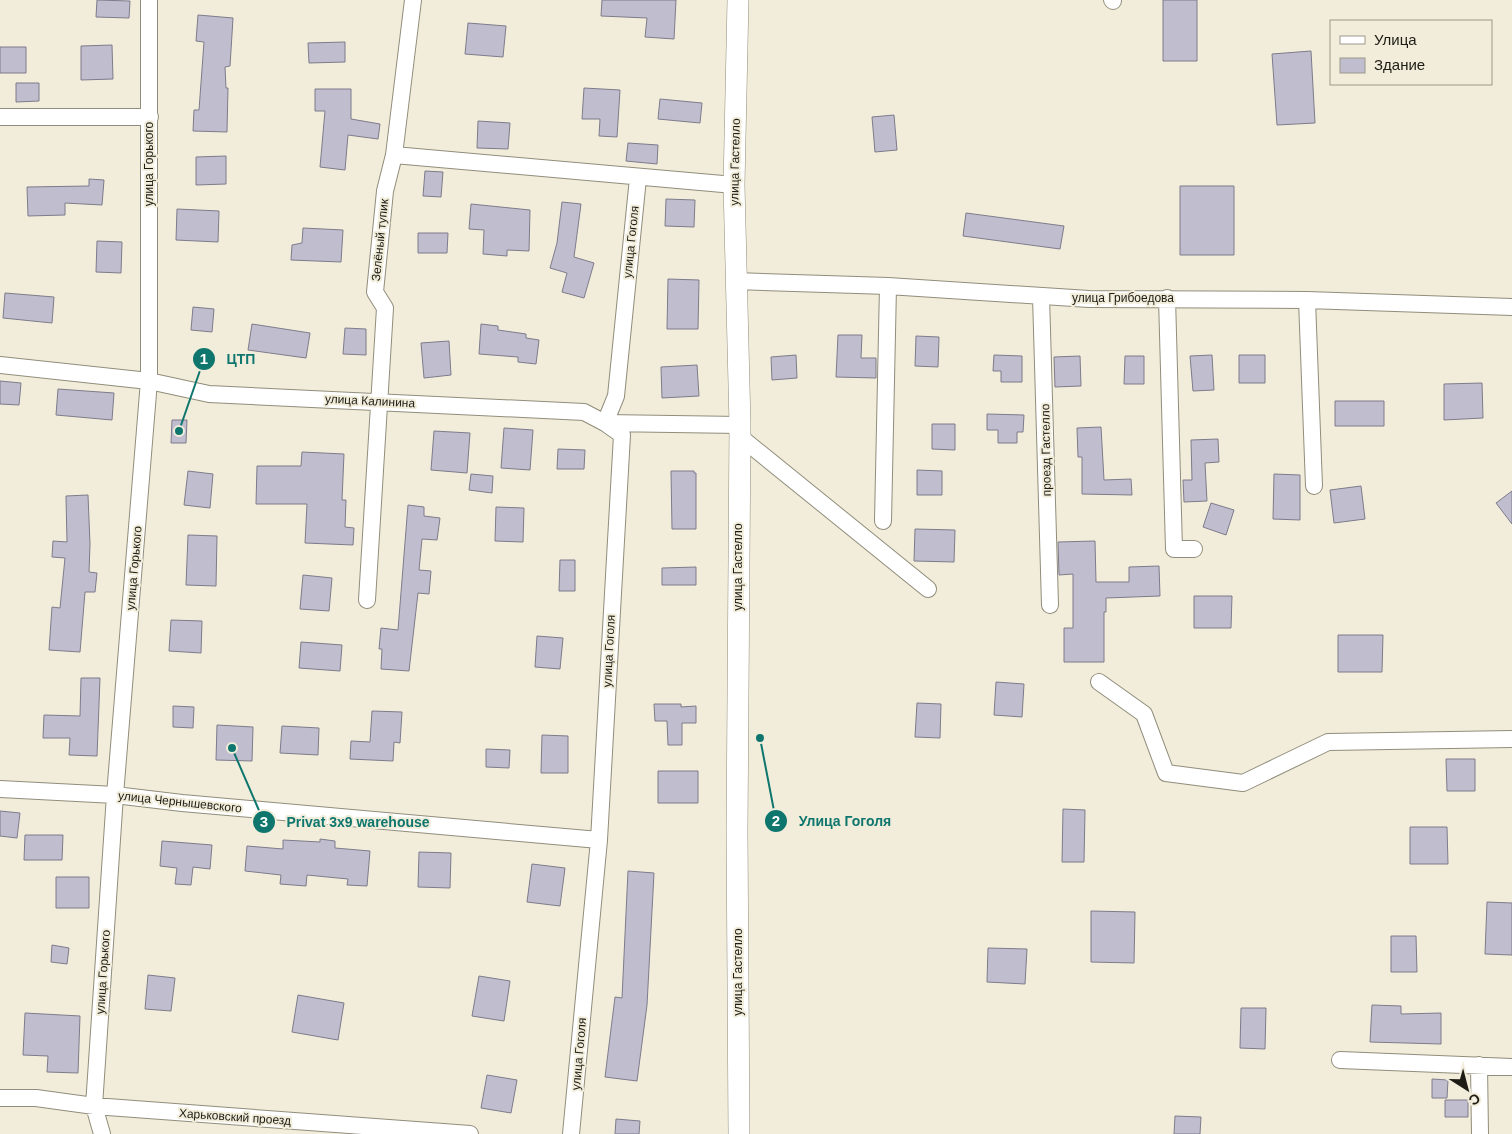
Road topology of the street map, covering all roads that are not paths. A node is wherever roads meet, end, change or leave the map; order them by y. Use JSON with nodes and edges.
{"nodes":[{"id":1,"x":149,"y":0,"type":"edge"},
{"id":2,"x":413,"y":0,"type":"edge"},
{"id":3,"x":742,"y":3,"type":"edge"},
{"id":4,"x":0,"y":117,"type":"edge"},
{"id":5,"x":150,"y":117,"type":"junction"},
{"id":6,"x":394,"y":155,"type":"junction"},
{"id":7,"x":638,"y":178,"type":"junction"},
{"id":8,"x":734,"y":185,"type":"junction"},
{"id":9,"x":735,"y":281,"type":"junction"},
{"id":10,"x":888,"y":286,"type":"junction"},
{"id":11,"x":1041,"y":296,"type":"junction"},
{"id":12,"x":1168,"y":298,"type":"junction"},
{"id":13,"x":1307,"y":300,"type":"junction"},
{"id":14,"x":1512,"y":307,"type":"edge"},
{"id":15,"x":0,"y":365,"type":"edge"},
{"id":16,"x":149,"y":381,"type":"junction"},
{"id":17,"x":379,"y":403,"type":"junction"},
{"id":18,"x":605,"y":422,"type":"junction"},
{"id":19,"x":740,"y":431,"type":"junction"},
{"id":20,"x":1314,"y":486,"type":"dead end"},
{"id":21,"x":883,"y":521,"type":"dead end"},
{"id":22,"x":1194,"y":549,"type":"dead end"},
{"id":23,"x":928,"y":589,"type":"dead end"},
{"id":24,"x":367,"y":600,"type":"dead end"},
{"id":25,"x":1050,"y":605,"type":"dead end"},
{"id":26,"x":1099,"y":682,"type":"dead end"},
{"id":27,"x":1512,"y":739,"type":"edge"},
{"id":28,"x":0,"y":789,"type":"edge"},
{"id":29,"x":115,"y":795,"type":"junction"},
{"id":30,"x":598,"y":840,"type":"junction"},
{"id":31,"x":1340,"y":1060,"type":"dead end"},
{"id":32,"x":1479,"y":1066,"type":"junction"},
{"id":33,"x":1512,"y":1067,"type":"edge"},
{"id":34,"x":0,"y":1098,"type":"edge"},
{"id":35,"x":94,"y":1106,"type":"junction"},
{"id":36,"x":102,"y":1134,"type":"edge"},
{"id":37,"x":470,"y":1134,"type":"edge"},
{"id":38,"x":571,"y":1134,"type":"edge"},
{"id":39,"x":739,"y":1134,"type":"edge"},
{"id":40,"x":1480,"y":1134,"type":"edge"}],
"edges":[{"from":1,"to":5,"type":"street","name":"улица Горького"},
{"from":2,"to":6,"type":"street","name":"Зелёный тупик"},
{"from":3,"to":8,"type":"main road","name":"улица Гастелло"},
{"from":4,"to":5,"type":"street"},
{"from":5,"to":16,"type":"street","name":"улица Горького"},
{"from":6,"to":7,"type":"street"},
{"from":6,"to":17,"type":"street","name":"Зелёный тупик"},
{"from":7,"to":8,"type":"street"},
{"from":7,"to":18,"type":"street","name":"улица Гоголя"},
{"from":8,"to":9,"type":"main road","name":"улица Гастелло"},
{"from":9,"to":10,"type":"street","name":"улица Грибоедова"},
{"from":9,"to":19,"type":"main road","name":"улица Гастелло"},
{"from":10,"to":11,"type":"street","name":"улица Грибоедова"},
{"from":10,"to":21,"type":"street"},
{"from":11,"to":12,"type":"street","name":"улица Грибоедова"},
{"from":11,"to":25,"type":"street","name":"проезд Гастелло"},
{"from":12,"to":13,"type":"street","name":"улица Грибоедова"},
{"from":12,"to":22,"type":"street"},
{"from":13,"to":14,"type":"street","name":"улица Грибоедова"},
{"from":13,"to":20,"type":"street"},
{"from":15,"to":16,"type":"street","name":"улица Калинина"},
{"from":16,"to":17,"type":"street","name":"улица Калинина"},
{"from":16,"to":29,"type":"street","name":"улица Горького"},
{"from":17,"to":18,"type":"street","name":"улица Калинина"},
{"from":17,"to":24,"type":"street","name":"Зелёный тупик"},
{"from":18,"to":19,"type":"street","name":"улица Калинина"},
{"from":18,"to":30,"type":"street","name":"улица Гоголя"},
{"from":19,"to":23,"type":"street"},
{"from":19,"to":39,"type":"main road","name":"улица Гастелло"},
{"from":26,"to":27,"type":"street"},
{"from":28,"to":29,"type":"street","name":"улица Чернышевского"},
{"from":29,"to":30,"type":"street","name":"улица Чернышевского"},
{"from":29,"to":35,"type":"street","name":"улица Горького"},
{"from":30,"to":38,"type":"street","name":"улица Гоголя"},
{"from":31,"to":32,"type":"street"},
{"from":32,"to":33,"type":"street"},
{"from":32,"to":40,"type":"street"},
{"from":34,"to":35,"type":"street","name":"Харьковский проезд"},
{"from":35,"to":36,"type":"street","name":"улица Горького"},
{"from":35,"to":37,"type":"street","name":"Харьковский проезд"}]}
